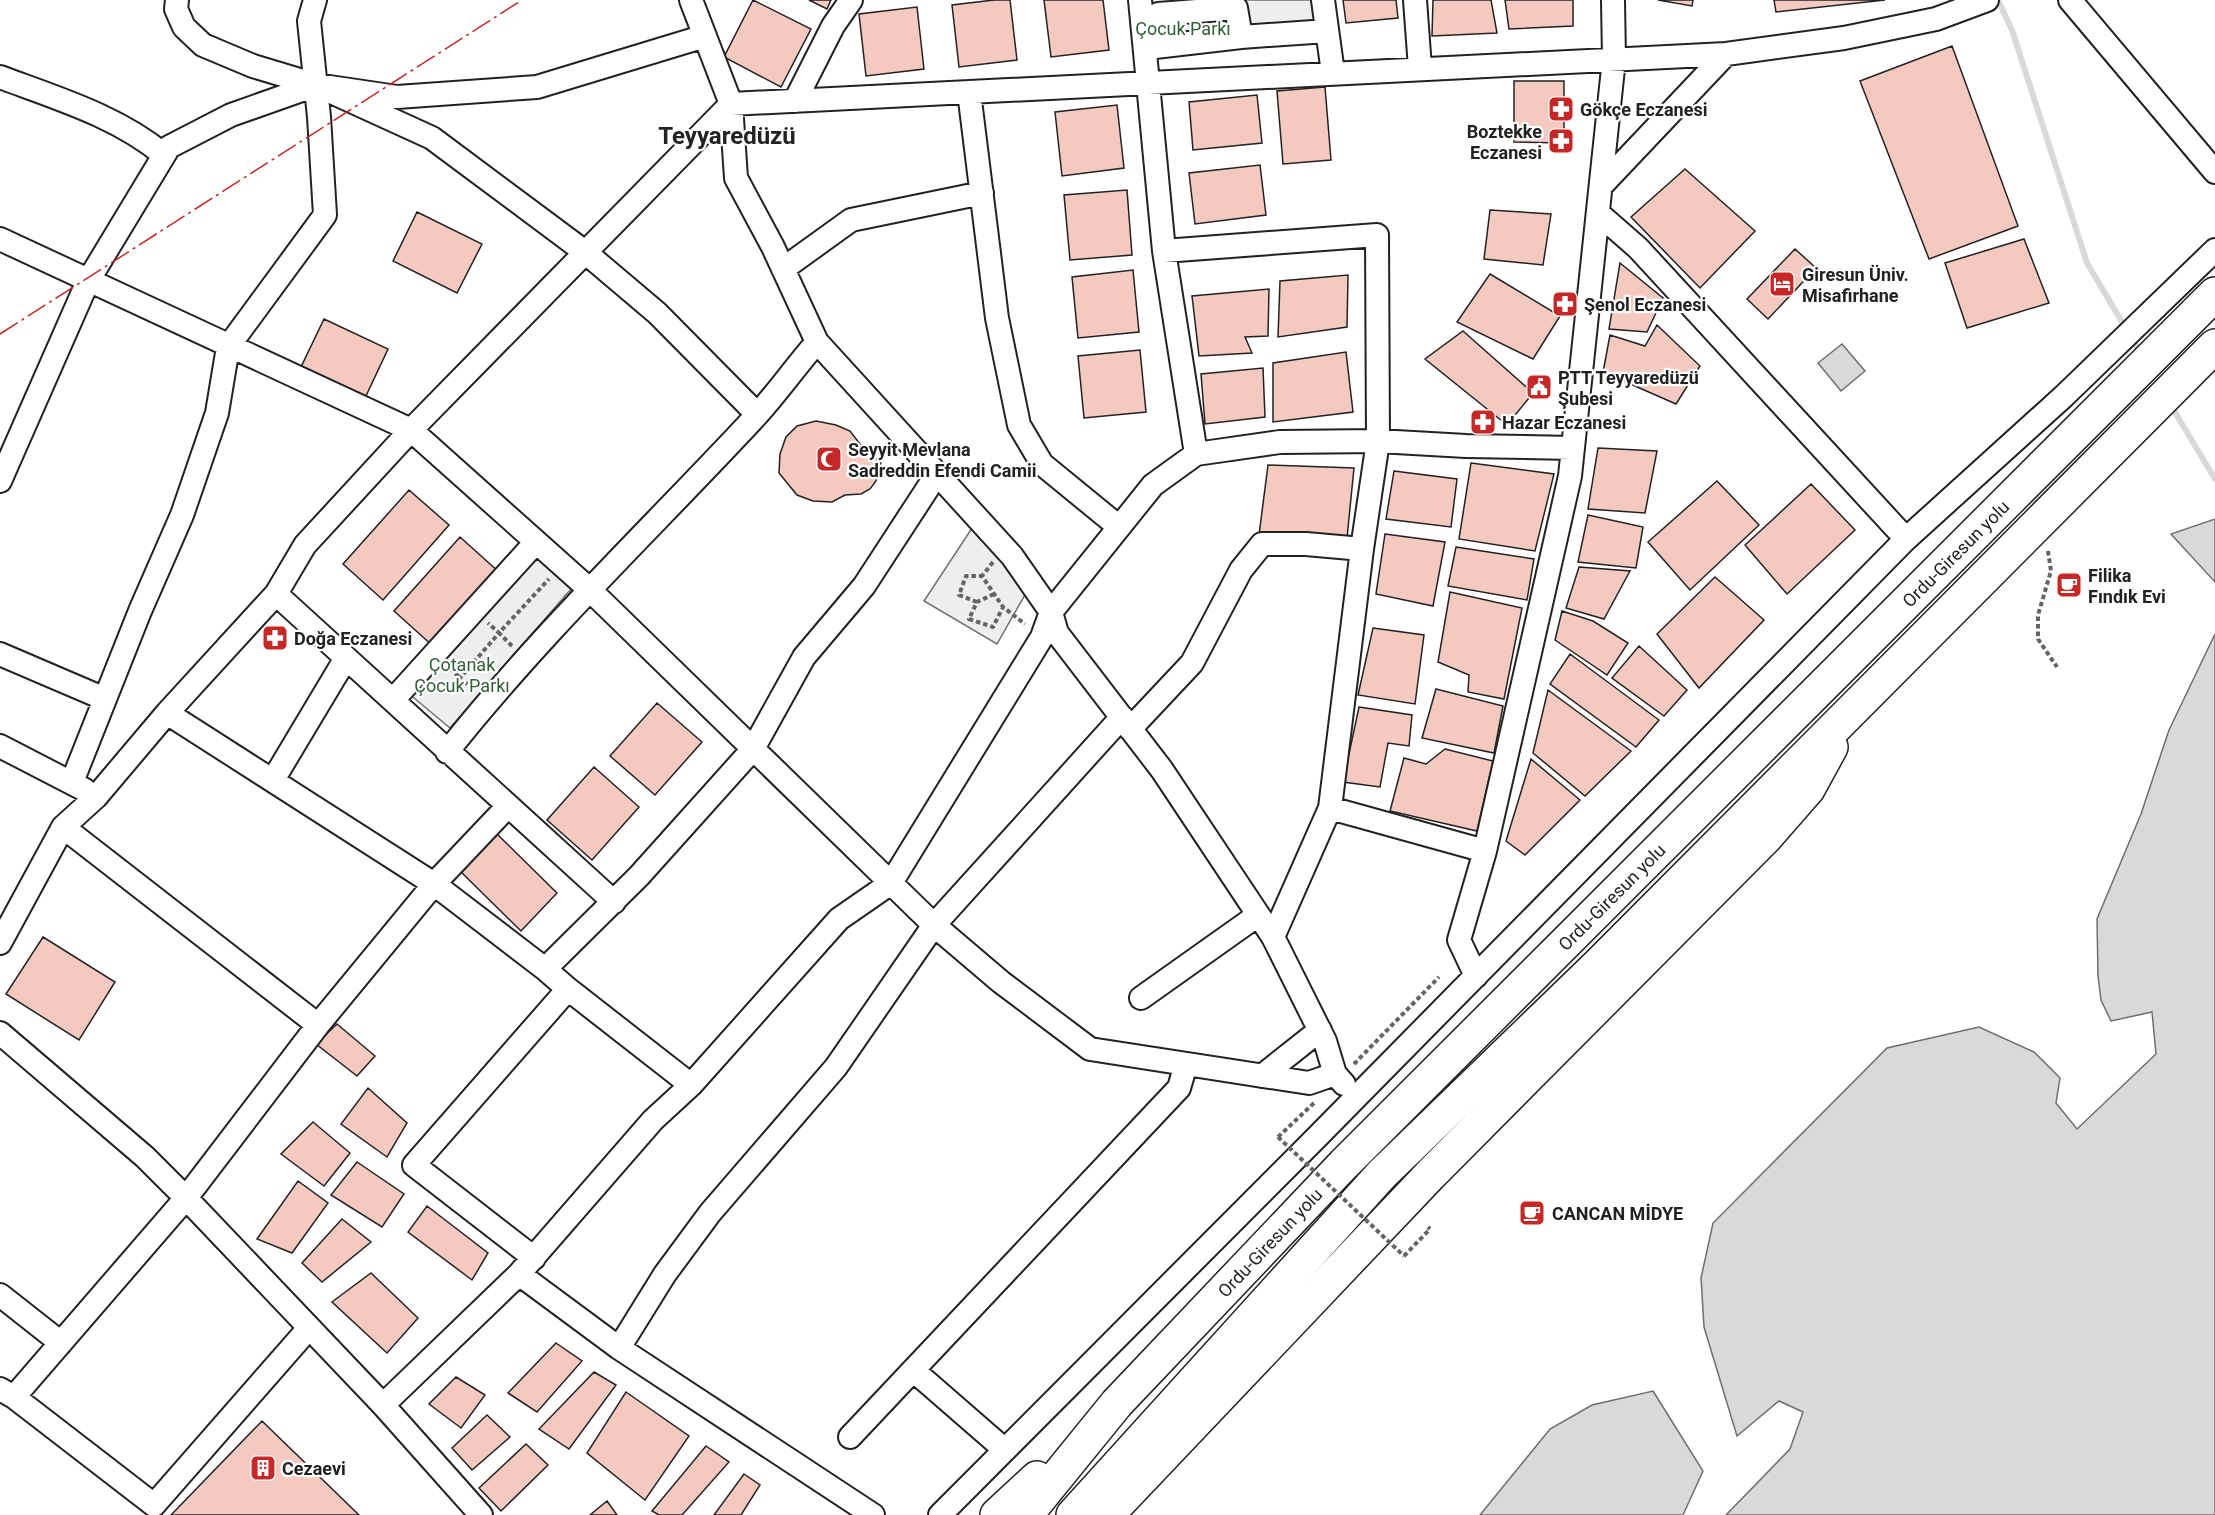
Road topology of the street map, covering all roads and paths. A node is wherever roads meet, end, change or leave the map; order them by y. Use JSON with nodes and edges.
{"nodes":[{"id":1,"x":177,"y":0,"type":"edge"},
{"id":2,"x":315,"y":0,"type":"edge"},
{"id":3,"x":691,"y":0,"type":"edge"},
{"id":4,"x":851,"y":0,"type":"edge"},
{"id":5,"x":1140,"y":0,"type":"edge"},
{"id":6,"x":1323,"y":0,"type":"edge"},
{"id":7,"x":1415,"y":0,"type":"edge"},
{"id":8,"x":1613,"y":0,"type":"edge"},
{"id":9,"x":1987,"y":0,"type":"edge"},
{"id":10,"x":2070,"y":0,"type":"edge"},
{"id":11,"x":1933,"y":10,"type":"edge"},
{"id":12,"x":1327,"y":31,"type":"junction"},
{"id":13,"x":705,"y":36,"type":"junction"},
{"id":14,"x":1241,"y":37,"type":"dead end"},
{"id":15,"x":1726,"y":54,"type":"junction"},
{"id":16,"x":1614,"y":59,"type":"junction"},
{"id":17,"x":1420,"y":68,"type":"junction"},
{"id":18,"x":1333,"y":73,"type":"junction"},
{"id":19,"x":0,"y":77,"type":"edge"},
{"id":20,"x":1147,"y":82,"type":"junction"},
{"id":21,"x":316,"y":85,"type":"junction"},
{"id":22,"x":969,"y":92,"type":"junction"},
{"id":23,"x":795,"y":100,"type":"junction"},
{"id":24,"x":731,"y":104,"type":"junction"},
{"id":25,"x":164,"y":155,"type":"junction"},
{"id":26,"x":2215,"y":172,"type":"edge"},
{"id":27,"x":1601,"y":186,"type":"junction"},
{"id":28,"x":982,"y":193,"type":"junction"},
{"id":29,"x":1598,"y":213,"type":"junction"},
{"id":30,"x":0,"y":239,"type":"edge"},
{"id":31,"x":2215,"y":250,"type":"edge"},
{"id":32,"x":1164,"y":251,"type":"junction"},
{"id":33,"x":585,"y":252,"type":"junction"},
{"id":34,"x":783,"y":269,"type":"junction"},
{"id":35,"x":88,"y":281,"type":"junction"},
{"id":36,"x":2194,"y":301,"type":"edge"},
{"id":37,"x":817,"y":342,"type":"junction"},
{"id":38,"x":228,"y":347,"type":"junction"},
{"id":39,"x":2211,"y":350,"type":"edge"},
{"id":40,"x":757,"y":414,"type":"junction"},
{"id":41,"x":411,"y":430,"type":"junction"},
{"id":42,"x":1378,"y":441,"type":"junction"},
{"id":43,"x":1573,"y":448,"type":"junction"},
{"id":44,"x":1196,"y":454,"type":"junction"},
{"id":45,"x":937,"y":474,"type":"junction"},
{"id":46,"x":0,"y":481,"type":"edge"},
{"id":47,"x":1119,"y":527,"type":"junction"},
{"id":48,"x":1906,"y":539,"type":"junction"},
{"id":49,"x":536,"y":542,"type":"junction"},
{"id":50,"x":2048,"y":544,"type":"dead end"},
{"id":51,"x":1004,"y":547,"type":"junction"},
{"id":52,"x":1362,"y":549,"type":"junction"},
{"id":53,"x":562,"y":566,"type":"junction"},
{"id":54,"x":982,"y":576,"type":"junction"},
{"id":55,"x":589,"y":589,"type":"junction"},
{"id":56,"x":276,"y":594,"type":"junction"},
{"id":57,"x":994,"y":594,"type":"junction"},
{"id":58,"x":978,"y":602,"type":"junction"},
{"id":59,"x":1003,"y":607,"type":"junction"},
{"id":60,"x":1051,"y":612,"type":"junction"},
{"id":61,"x":499,"y":633,"type":"junction"},
{"id":62,"x":1042,"y":638,"type":"junction"},
{"id":63,"x":0,"y":654,"type":"edge"},
{"id":64,"x":346,"y":658,"type":"junction"},
{"id":65,"x":526,"y":658,"type":"junction"},
{"id":66,"x":2057,"y":667,"type":"dead end"},
{"id":67,"x":105,"y":699,"type":"junction"},
{"id":68,"x":393,"y":700,"type":"junction"},
{"id":69,"x":487,"y":702,"type":"junction"},
{"id":70,"x":1852,"y":711,"type":"junction"},
{"id":71,"x":167,"y":713,"type":"junction"},
{"id":72,"x":1126,"y":723,"type":"junction"},
{"id":73,"x":0,"y":746,"type":"edge"},
{"id":74,"x":753,"y":749,"type":"junction"},
{"id":75,"x":447,"y":752,"type":"junction"},
{"id":76,"x":273,"y":780,"type":"junction"},
{"id":77,"x":72,"y":782,"type":"junction"},
{"id":78,"x":96,"y":797,"type":"junction"},
{"id":79,"x":508,"y":806,"type":"junction"},
{"id":80,"x":1330,"y":808,"type":"junction"},
{"id":81,"x":63,"y":827,"type":"junction"},
{"id":82,"x":1485,"y":851,"type":"junction"},
{"id":83,"x":891,"y":883,"type":"junction"},
{"id":84,"x":434,"y":884,"type":"junction"},
{"id":85,"x":614,"y":902,"type":"junction"},
{"id":86,"x":1258,"y":915,"type":"junction"},
{"id":87,"x":934,"y":925,"type":"junction"},
{"id":88,"x":1273,"y":937,"type":"junction"},
{"id":89,"x":0,"y":944,"type":"edge"},
{"id":90,"x":545,"y":969,"type":"junction"},
{"id":91,"x":1476,"y":976,"type":"junction"},
{"id":92,"x":1439,"y":977,"type":"dead end"},
{"id":93,"x":568,"y":989,"type":"junction"},
{"id":94,"x":1141,"y":998,"type":"dead end"},
{"id":95,"x":318,"y":1025,"type":"junction"},
{"id":96,"x":1320,"y":1030,"type":"junction"},
{"id":97,"x":0,"y":1033,"type":"edge"},
{"id":98,"x":1186,"y":1064,"type":"junction"},
{"id":99,"x":1262,"y":1076,"type":"junction"},
{"id":100,"x":1337,"y":1077,"type":"junction"},
{"id":101,"x":691,"y":1085,"type":"junction"},
{"id":102,"x":1357,"y":1096,"type":"junction"},
{"id":103,"x":186,"y":1198,"type":"junction"},
{"id":104,"x":1428,"y":1227,"type":"dead end"},
{"id":105,"x":527,"y":1266,"type":"junction"},
{"id":106,"x":0,"y":1295,"type":"edge"},
{"id":107,"x":309,"y":1328,"type":"junction"},
{"id":108,"x":61,"y":1343,"type":"junction"},
{"id":109,"x":619,"y":1348,"type":"junction"},
{"id":110,"x":912,"y":1370,"type":"junction"},
{"id":111,"x":7,"y":1393,"type":"edge"},
{"id":112,"x":1117,"y":1403,"type":"junction"},
{"id":113,"x":383,"y":1405,"type":"junction"},
{"id":114,"x":1163,"y":1414,"type":"junction"},
{"id":115,"x":850,"y":1437,"type":"dead end"},
{"id":116,"x":1005,"y":1450,"type":"junction"},
{"id":117,"x":480,"y":1515,"type":"edge"},
{"id":118,"x":873,"y":1515,"type":"edge"},
{"id":119,"x":940,"y":1515,"type":"edge"},
{"id":120,"x":997,"y":1515,"type":"edge"},
{"id":121,"x":1026,"y":1515,"type":"edge"},
{"id":122,"x":1073,"y":1515,"type":"edge"},
{"id":123,"x":1089,"y":1515,"type":"edge"},
{"id":124,"x":1107,"y":1515,"type":"edge"}],
"edges":[{"from":1,"to":21,"type":"street"},
{"from":2,"to":21,"type":"street"},
{"from":3,"to":13,"type":"street"},
{"from":4,"to":23,"type":"street"},
{"from":5,"to":20,"type":"street"},
{"from":6,"to":12,"type":"street"},
{"from":7,"to":17,"type":"street"},
{"from":8,"to":16,"type":"street"},
{"from":9,"to":11,"type":"street"},
{"from":10,"to":26,"type":"street"},
{"from":11,"to":15,"type":"street"},
{"from":12,"to":14,"type":"street"},
{"from":12,"to":18,"type":"street"},
{"from":13,"to":21,"type":"street"},
{"from":13,"to":24,"type":"street"},
{"from":15,"to":16,"type":"street"},
{"from":15,"to":27,"type":"street"},
{"from":16,"to":17,"type":"street"},
{"from":16,"to":27,"type":"street"},
{"from":17,"to":18,"type":"street"},
{"from":18,"to":20,"type":"street"},
{"from":19,"to":25,"type":"street"},
{"from":20,"to":22,"type":"street"},
{"from":20,"to":32,"type":"street"},
{"from":21,"to":25,"type":"street"},
{"from":21,"to":33,"type":"street"},
{"from":21,"to":38,"type":"street"},
{"from":22,"to":23,"type":"street"},
{"from":22,"to":28,"type":"street"},
{"from":23,"to":24,"type":"street"},
{"from":24,"to":33,"type":"street"},
{"from":24,"to":34,"type":"street"},
{"from":25,"to":35,"type":"street"},
{"from":27,"to":29,"type":"street"},
{"from":28,"to":34,"type":"street"},
{"from":28,"to":47,"type":"street"},
{"from":29,"to":43,"type":"street"},
{"from":29,"to":48,"type":"street"},
{"from":30,"to":35,"type":"street"},
{"from":31,"to":36,"type":"street"},
{"from":32,"to":42,"type":"street"},
{"from":32,"to":44,"type":"street"},
{"from":33,"to":40,"type":"street"},
{"from":33,"to":41,"type":"street"},
{"from":34,"to":37,"type":"street"},
{"from":35,"to":38,"type":"street"},
{"from":35,"to":46,"type":"street"},
{"from":36,"to":48,"type":"street"},
{"from":36,"to":112,"type":"highway","name":"Ordu-Giresun yolu"},
{"from":37,"to":40,"type":"street"},
{"from":37,"to":45,"type":"street"},
{"from":38,"to":41,"type":"street"},
{"from":38,"to":67,"type":"street"},
{"from":39,"to":70,"type":"highway","name":"Ordu-Giresun yolu"},
{"from":40,"to":55,"type":"street"},
{"from":41,"to":49,"type":"street"},
{"from":41,"to":56,"type":"street"},
{"from":42,"to":43,"type":"street"},
{"from":42,"to":44,"type":"street"},
{"from":42,"to":52,"type":"street"},
{"from":43,"to":82,"type":"street"},
{"from":44,"to":47,"type":"street"},
{"from":45,"to":51,"type":"street"},
{"from":45,"to":74,"type":"street"},
{"from":47,"to":60,"type":"street"},
{"from":48,"to":91,"type":"street"},
{"from":49,"to":53,"type":"street"},
{"from":49,"to":68,"type":"street"},
{"from":50,"to":66,"type":"path"},
{"from":51,"to":54,"type":"path"},
{"from":51,"to":60,"type":"street"},
{"from":52,"to":72,"type":"street"},
{"from":52,"to":80,"type":"street"},
{"from":53,"to":55,"type":"street"},
{"from":53,"to":61,"type":"path"},
{"from":54,"to":57,"type":"path"},
{"from":54,"to":58,"type":"path"},
{"from":55,"to":65,"type":"street"},
{"from":55,"to":74,"type":"street"},
{"from":56,"to":64,"type":"street"},
{"from":56,"to":71,"type":"street"},
{"from":57,"to":58,"type":"path"},
{"from":57,"to":59,"type":"path"},
{"from":58,"to":59,"type":"path"},
{"from":59,"to":62,"type":"path"},
{"from":60,"to":62,"type":"street"},
{"from":60,"to":72,"type":"street"},
{"from":61,"to":65,"type":"path"},
{"from":61,"to":69,"type":"path"},
{"from":62,"to":83,"type":"street"},
{"from":63,"to":67,"type":"street"},
{"from":64,"to":68,"type":"street"},
{"from":64,"to":76,"type":"street"},
{"from":65,"to":69,"type":"street"},
{"from":67,"to":77,"type":"street"},
{"from":68,"to":75,"type":"street"},
{"from":69,"to":75,"type":"street"},
{"from":70,"to":114,"type":"highway","name":"Ordu-Giresun yolu"},
{"from":70,"to":124,"type":"highway"},
{"from":71,"to":76,"type":"street"},
{"from":71,"to":78,"type":"street"},
{"from":72,"to":86,"type":"street"},
{"from":72,"to":87,"type":"street"},
{"from":73,"to":77,"type":"street"},
{"from":74,"to":83,"type":"street"},
{"from":74,"to":85,"type":"street"},
{"from":75,"to":79,"type":"street"},
{"from":76,"to":84,"type":"street"},
{"from":77,"to":78,"type":"street"},
{"from":78,"to":81,"type":"street"},
{"from":79,"to":84,"type":"street"},
{"from":79,"to":85,"type":"street"},
{"from":80,"to":82,"type":"street"},
{"from":80,"to":88,"type":"street"},
{"from":81,"to":89,"type":"street"},
{"from":81,"to":95,"type":"street"},
{"from":82,"to":91,"type":"street"},
{"from":83,"to":87,"type":"street"},
{"from":83,"to":101,"type":"street"},
{"from":84,"to":90,"type":"street"},
{"from":84,"to":95,"type":"street"},
{"from":85,"to":90,"type":"street"},
{"from":86,"to":88,"type":"street"},
{"from":86,"to":94,"type":"street"},
{"from":87,"to":98,"type":"street"},
{"from":87,"to":109,"type":"street"},
{"from":88,"to":96,"type":"street"},
{"from":90,"to":93,"type":"street"},
{"from":91,"to":102,"type":"street"},
{"from":92,"to":100,"type":"path"},
{"from":93,"to":101,"type":"street"},
{"from":93,"to":105,"type":"street"},
{"from":95,"to":103,"type":"street"},
{"from":96,"to":99,"type":"street"},
{"from":96,"to":100,"type":"street"},
{"from":97,"to":103,"type":"street"},
{"from":98,"to":99,"type":"street"},
{"from":98,"to":110,"type":"street"},
{"from":99,"to":100,"type":"street"},
{"from":100,"to":102,"type":"street"},
{"from":100,"to":104,"type":"path","bridge":true},
{"from":101,"to":105,"type":"street"},
{"from":102,"to":116,"type":"street"},
{"from":103,"to":107,"type":"street"},
{"from":103,"to":108,"type":"street"},
{"from":105,"to":109,"type":"street"},
{"from":105,"to":113,"type":"street"},
{"from":106,"to":108,"type":"street"},
{"from":107,"to":111,"type":"street"},
{"from":107,"to":113,"type":"street"},
{"from":108,"to":111,"type":"street"},
{"from":109,"to":118,"type":"street"},
{"from":110,"to":115,"type":"street"},
{"from":110,"to":116,"type":"street"},
{"from":112,"to":120,"type":"highway"},
{"from":112,"to":121,"type":"highway","name":"Ordu-Giresun yolu"},
{"from":113,"to":117,"type":"street"},
{"from":114,"to":122,"type":"highway","name":"Ordu-Giresun yolu"},
{"from":114,"to":123,"type":"highway"},
{"from":116,"to":119,"type":"street"}]}
